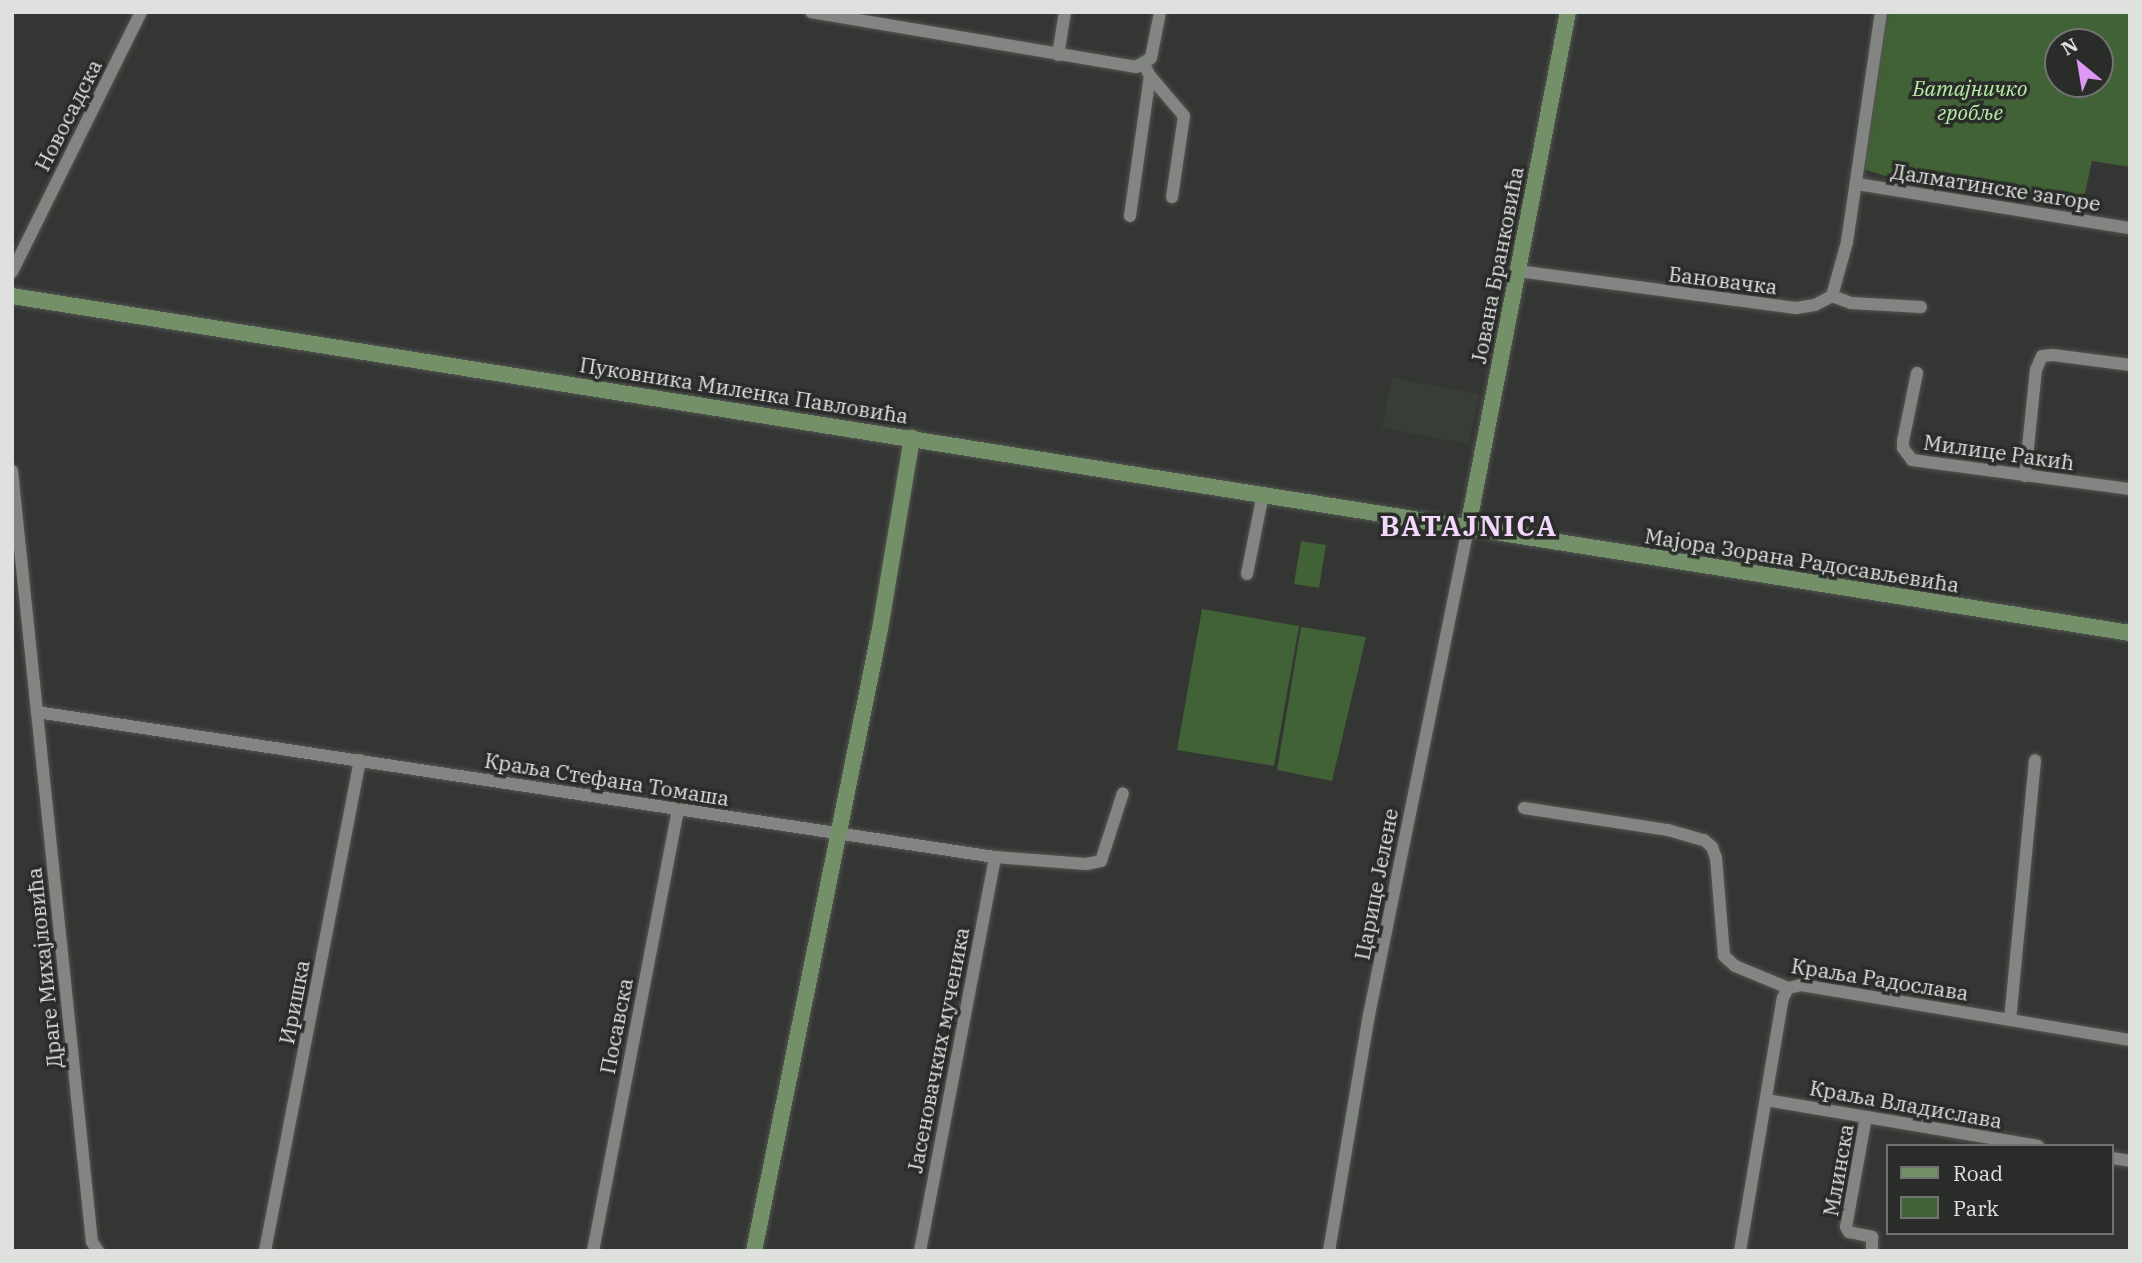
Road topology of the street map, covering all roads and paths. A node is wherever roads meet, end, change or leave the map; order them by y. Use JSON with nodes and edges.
{"nodes":[{"id":1,"x":141,"y":12,"type":"edge"},
{"id":2,"x":811,"y":12,"type":"edge"},
{"id":3,"x":1065,"y":12,"type":"edge"},
{"id":4,"x":1160,"y":12,"type":"edge"},
{"id":5,"x":1568,"y":12,"type":"edge"},
{"id":6,"x":1881,"y":12,"type":"edge"},
{"id":7,"x":856,"y":16,"type":"edge"},
{"id":8,"x":1058,"y":55,"type":"junction"},
{"id":9,"x":1149,"y":66,"type":"junction"},
{"id":10,"x":1857,"y":184,"type":"junction"},
{"id":11,"x":1172,"y":197,"type":"dead end"},
{"id":12,"x":1130,"y":216,"type":"dead end"},
{"id":13,"x":2130,"y":228,"type":"edge"},
{"id":14,"x":1518,"y":271,"type":"junction"},
{"id":15,"x":12,"y":272,"type":"edge"},
{"id":16,"x":12,"y":296,"type":"edge"},
{"id":17,"x":1832,"y":296,"type":"junction"},
{"id":18,"x":1921,"y":307,"type":"dead end"},
{"id":19,"x":2130,"y":365,"type":"edge"},
{"id":20,"x":1917,"y":373,"type":"dead end"},
{"id":21,"x":912,"y":438,"type":"junction"},
{"id":22,"x":12,"y":471,"type":"edge"},
{"id":23,"x":2025,"y":476,"type":"junction"},
{"id":24,"x":2130,"y":489,"type":"edge"},
{"id":25,"x":1263,"y":494,"type":"junction"},
{"id":26,"x":1468,"y":527,"type":"junction"},
{"id":27,"x":1247,"y":575,"type":"dead end"},
{"id":28,"x":2130,"y":633,"type":"edge"},
{"id":29,"x":37,"y":712,"type":"junction"},
{"id":30,"x":360,"y":760,"type":"junction"},
{"id":31,"x":2035,"y":760,"type":"dead end"},
{"id":32,"x":1123,"y":793,"type":"dead end"},
{"id":33,"x":1524,"y":808,"type":"dead end"},
{"id":34,"x":678,"y":809,"type":"junction"},
{"id":35,"x":839,"y":834,"type":"junction"},
{"id":36,"x":995,"y":857,"type":"junction"},
{"id":37,"x":1788,"y":988,"type":"junction"},
{"id":38,"x":2010,"y":1020,"type":"junction"},
{"id":39,"x":2130,"y":1040,"type":"edge"},
{"id":40,"x":1766,"y":1100,"type":"junction"},
{"id":41,"x":1866,"y":1117,"type":"junction"},
{"id":42,"x":2027,"y":1144,"type":"edge"},
{"id":43,"x":98,"y":1251,"type":"edge"},
{"id":44,"x":265,"y":1251,"type":"edge"},
{"id":45,"x":593,"y":1251,"type":"edge"},
{"id":46,"x":754,"y":1251,"type":"edge"},
{"id":47,"x":920,"y":1251,"type":"edge"},
{"id":48,"x":1329,"y":1251,"type":"edge"},
{"id":49,"x":1740,"y":1251,"type":"edge"},
{"id":50,"x":1872,"y":1251,"type":"edge"}],
"edges":[{"from":1,"to":15,"type":"street","name":"Новосадска"},
{"from":2,"to":7,"type":"street"},
{"from":3,"to":8,"type":"street"},
{"from":4,"to":9,"type":"street"},
{"from":5,"to":14,"type":"main road","name":"Јована Бранковића"},
{"from":6,"to":10,"type":"street"},
{"from":7,"to":8,"type":"street"},
{"from":8,"to":9,"type":"street"},
{"from":9,"to":11,"type":"street"},
{"from":9,"to":12,"type":"street"},
{"from":10,"to":13,"type":"street","name":"Далматинске загоре"},
{"from":10,"to":17,"type":"street"},
{"from":14,"to":17,"type":"street","name":"Бановачка"},
{"from":14,"to":26,"type":"main road","name":"Јована Бранковића"},
{"from":16,"to":21,"type":"main road","name":"Пуковника Миленка Павловића"},
{"from":17,"to":18,"type":"street"},
{"from":19,"to":23,"type":"street"},
{"from":20,"to":23,"type":"street","name":"Милице Ракић"},
{"from":21,"to":25,"type":"main road","name":"Пуковника Миленка Павловића"},
{"from":21,"to":35,"type":"main road"},
{"from":22,"to":29,"type":"street","name":"Драге Михајловића"},
{"from":23,"to":24,"type":"street","name":"Милице Ракић"},
{"from":25,"to":26,"type":"main road","name":"Пуковника Миленка Павловића"},
{"from":25,"to":27,"type":"street"},
{"from":26,"to":28,"type":"main road","name":"Мајора Зорана Радосављевића"},
{"from":26,"to":48,"type":"street","name":"Царице Јелене"},
{"from":29,"to":30,"type":"street","name":"Краља Стефана Томаша"},
{"from":29,"to":43,"type":"street","name":"Драге Михајловића"},
{"from":30,"to":34,"type":"street","name":"Краља Стефана Томаша"},
{"from":30,"to":44,"type":"street","name":"Иришка"},
{"from":31,"to":38,"type":"street"},
{"from":32,"to":36,"type":"street","name":"Краља Стефана Томаша"},
{"from":33,"to":37,"type":"street","name":"Краља Радослава"},
{"from":34,"to":35,"type":"street","name":"Краља Стефана Томаша"},
{"from":34,"to":45,"type":"street","name":"Посавска"},
{"from":35,"to":36,"type":"street","name":"Краља Стефана Томаша"},
{"from":35,"to":46,"type":"main road"},
{"from":36,"to":47,"type":"street","name":"Јасеновачких мученика"},
{"from":37,"to":38,"type":"street","name":"Краља Радослава"},
{"from":37,"to":40,"type":"street"},
{"from":38,"to":39,"type":"street","name":"Краља Радослава"},
{"from":40,"to":41,"type":"street","name":"Краља Владислава"},
{"from":40,"to":49,"type":"street"},
{"from":41,"to":42,"type":"street","name":"Краља Владислава"},
{"from":41,"to":50,"type":"street","name":"Млинска"}]}
